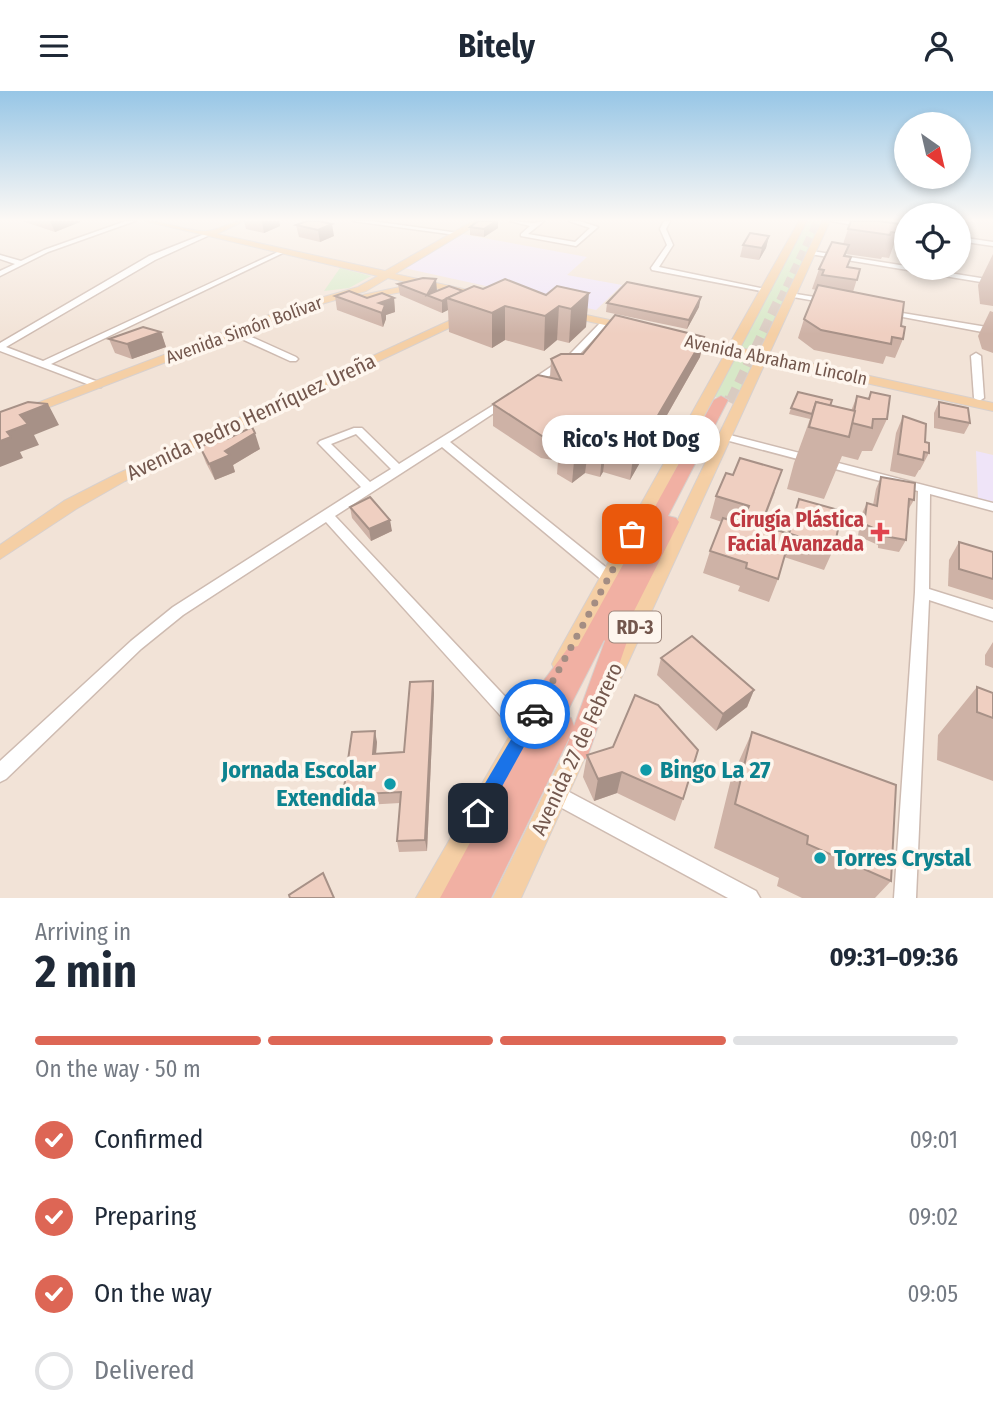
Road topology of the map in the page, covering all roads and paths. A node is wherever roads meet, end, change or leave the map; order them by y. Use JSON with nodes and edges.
{"nodes":[{"id":1,"x":6,"y":259,"type":"edge"},
{"id":2,"x":32,"y":259,"type":"edge"},
{"id":3,"x":151,"y":259,"type":"edge"},
{"id":4,"x":273,"y":259,"type":"edge"},
{"id":5,"x":328,"y":259,"type":"edge"},
{"id":6,"x":414,"y":259,"type":"edge"},
{"id":7,"x":661,"y":259,"type":"edge"},
{"id":8,"x":783,"y":259,"type":"edge"},
{"id":9,"x":809,"y":259,"type":"edge"},
{"id":10,"x":847,"y":259,"type":"edge"},
{"id":11,"x":21,"y":263,"type":"junction"},
{"id":12,"x":390,"y":273,"type":"junction"},
{"id":13,"x":0,"y":274,"type":"edge"},
{"id":14,"x":116,"y":274,"type":"junction"},
{"id":15,"x":993,"y":282,"type":"edge"},
{"id":16,"x":469,"y":286,"type":"edge"},
{"id":17,"x":443,"y":288,"type":"junction"},
{"id":18,"x":766,"y":290,"type":"junction"},
{"id":19,"x":478,"y":294,"type":"edge"},
{"id":20,"x":793,"y":295,"type":"junction"},
{"id":21,"x":834,"y":302,"type":"edge"},
{"id":22,"x":297,"y":309,"type":"junction"},
{"id":23,"x":875,"y":310,"type":"edge"},
{"id":24,"x":48,"y":311,"type":"junction"},
{"id":25,"x":477,"y":311,"type":"edge"},
{"id":26,"x":58,"y":312,"type":"junction"},
{"id":27,"x":606,"y":322,"type":"junction"},
{"id":28,"x":993,"y":331,"type":"edge"},
{"id":29,"x":236,"y":333,"type":"junction"},
{"id":30,"x":671,"y":333,"type":"edge"},
{"id":31,"x":0,"y":339,"type":"edge"},
{"id":32,"x":733,"y":347,"type":"junction"},
{"id":33,"x":0,"y":348,"type":"edge"},
{"id":34,"x":765,"y":354,"type":"junction"},
{"id":35,"x":976,"y":356,"type":"dead end"},
{"id":36,"x":293,"y":359,"type":"dead end"},
{"id":37,"x":48,"y":366,"type":"junction"},
{"id":38,"x":541,"y":378,"type":"joint"},
{"id":39,"x":98,"y":385,"type":"junction"},
{"id":40,"x":979,"y":398,"type":"junction"},
{"id":41,"x":726,"y":401,"type":"tunnel mouth"},
{"id":42,"x":993,"y":401,"type":"edge"},
{"id":43,"x":993,"y":407,"type":"edge"},
{"id":44,"x":0,"y":422,"type":"edge"},
{"id":45,"x":726,"y":437,"type":"junction"},
{"id":46,"x":442,"y":441,"type":"junction"},
{"id":47,"x":398,"y":469,"type":"junction"},
{"id":48,"x":369,"y":488,"type":"junction"},
{"id":49,"x":924,"y":489,"type":"junction"},
{"id":50,"x":993,"y":507,"type":"edge"},
{"id":51,"x":327,"y":515,"type":"junction"},
{"id":52,"x":0,"y":553,"type":"edge"},
{"id":53,"x":619,"y":590,"type":"junction"},
{"id":54,"x":922,"y":592,"type":"junction"},
{"id":55,"x":993,"y":615,"type":"edge"},
{"id":56,"x":539,"y":707,"type":"joint"},
{"id":57,"x":524,"y":729,"type":"junction"},
{"id":58,"x":578,"y":750,"type":"junction"},
{"id":59,"x":0,"y":773,"type":"edge"},
{"id":60,"x":556,"y":794,"type":"junction"},
{"id":61,"x":430,"y":898,"type":"edge"},
{"id":62,"x":455,"y":898,"type":"edge"},
{"id":63,"x":475,"y":898,"type":"edge"},
{"id":64,"x":507,"y":898,"type":"edge"},
{"id":65,"x":749,"y":898,"type":"edge"},
{"id":66,"x":905,"y":898,"type":"edge"}],
"edges":[{"from":1,"to":11,"type":"street"},
{"from":2,"to":11,"type":"street"},
{"from":3,"to":14,"type":"street"},
{"from":4,"to":37,"type":"street"},
{"from":5,"to":12,"type":"main road"},
{"from":6,"to":12,"type":"main road","name":"Avenida Simón Bolívar"},
{"from":7,"to":18,"type":"street"},
{"from":8,"to":18,"type":"main road","number":"RD-3"},
{"from":9,"to":20,"type":"main road","name":"Avenida 27 de Febrero","number":"RD-3"},
{"from":10,"to":15,"type":"street"},
{"from":11,"to":13,"type":"street"},
{"from":12,"to":16,"type":"main road"},
{"from":12,"to":17,"type":"main road"},
{"from":12,"to":22,"type":"main road","name":"Avenida Simón Bolívar"},
{"from":14,"to":24,"type":"street"},
{"from":14,"to":26,"type":"street"},
{"from":17,"to":19,"type":"main road"},
{"from":17,"to":22,"type":"main road"},
{"from":18,"to":32,"type":"main road","number":"RD-3"},
{"from":20,"to":21,"type":"street"},
{"from":20,"to":34,"type":"main road","name":"Avenida 27 de Febrero","number":"RD-3"},
{"from":22,"to":29,"type":"main road","name":"Avenida Simón Bolívar"},
{"from":23,"to":28,"type":"street"},
{"from":24,"to":26,"type":"street"},
{"from":24,"to":31,"type":"street"},
{"from":25,"to":52,"type":"main road","name":"Avenida Pedro Henríquez Ureña"},
{"from":26,"to":33,"type":"street"},
{"from":27,"to":27,"type":"main road"},
{"from":27,"to":38,"type":"street"},
{"from":29,"to":36,"type":"street"},
{"from":29,"to":39,"type":"main road","name":"Avenida Simón Bolívar"},
{"from":30,"to":32,"type":"main road","name":"Avenida Abraham Lincoln"},
{"from":32,"to":34,"type":"main road","name":"Avenida Abraham Lincoln"},
{"from":32,"to":53,"type":"main road","number":"RD-3"},
{"from":33,"to":37,"type":"street"},
{"from":34,"to":40,"type":"main road","name":"Avenida Abraham Lincoln"},
{"from":34,"to":43,"type":"main road","name":"Avenida Abraham Lincoln"},
{"from":34,"to":45,"type":"main road","name":"Avenida 27 de Febrero","number":"RD-3"},
{"from":35,"to":40,"type":"street"},
{"from":37,"to":39,"type":"street"},
{"from":38,"to":46,"type":"street"},
{"from":39,"to":44,"type":"main road","name":"Avenida Simón Bolívar"},
{"from":40,"to":42,"type":"main road","name":"Avenida Abraham Lincoln"},
{"from":41,"to":53,"type":"highway","number":"RD-3"},
{"from":45,"to":49,"type":"street"},
{"from":45,"to":58,"type":"main road","name":"Avenida 27 de Febrero","number":"RD-3"},
{"from":46,"to":47,"type":"street"},
{"from":46,"to":53,"type":"street"},
{"from":47,"to":48,"type":"street"},
{"from":47,"to":48,"type":"street"},
{"from":48,"to":51,"type":"street"},
{"from":49,"to":50,"type":"street"},
{"from":49,"to":54,"type":"street"},
{"from":51,"to":57,"type":"street"},
{"from":51,"to":59,"type":"street"},
{"from":53,"to":56,"type":"highway"},
{"from":53,"to":58,"type":"highway"},
{"from":53,"to":62,"type":"highway","number":"RD-3"},
{"from":53,"to":63,"type":"highway","number":"RD-3"},
{"from":54,"to":55,"type":"street"},
{"from":54,"to":66,"type":"street"},
{"from":56,"to":57,"type":"main road"},
{"from":57,"to":61,"type":"main road"},
{"from":58,"to":60,"type":"main road","name":"Avenida 27 de Febrero","number":"RD-3"},
{"from":60,"to":64,"type":"main road","name":"Avenida 27 de Febrero","number":"RD-3"},
{"from":60,"to":65,"type":"street"}]}
